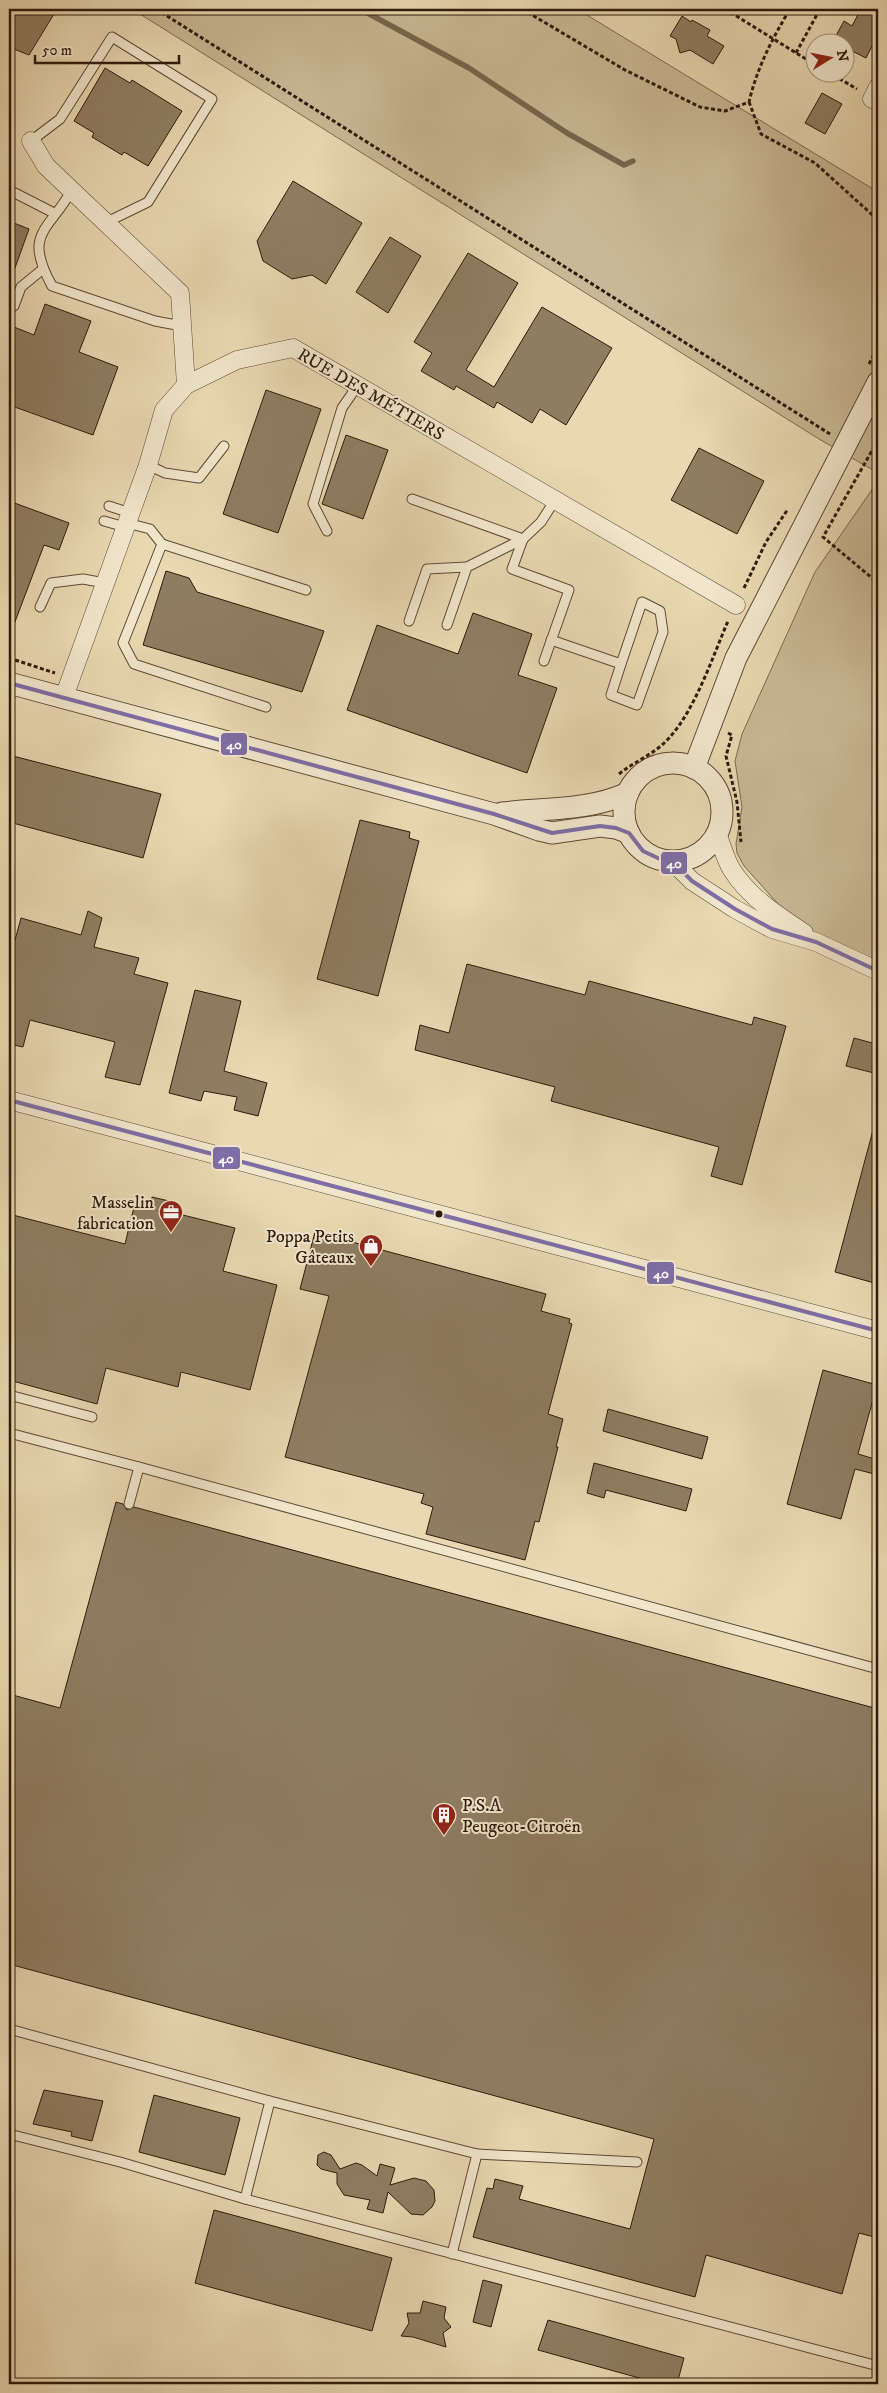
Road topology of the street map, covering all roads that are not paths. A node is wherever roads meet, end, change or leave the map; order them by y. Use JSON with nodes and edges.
{"nodes":[{"id":1,"x":31,"y":142,"type":"joint"},
{"id":2,"x":9,"y":190,"type":"edge"},
{"id":3,"x":72,"y":190,"type":"junction"},
{"id":4,"x":54,"y":213,"type":"junction"},
{"id":5,"x":107,"y":222,"type":"junction"},
{"id":6,"x":43,"y":268,"type":"junction"},
{"id":7,"x":14,"y":306,"type":"dead end"},
{"id":8,"x":182,"y":326,"type":"junction"},
{"id":9,"x":878,"y":382,"type":"edge"},
{"id":10,"x":186,"y":385,"type":"junction"},
{"id":11,"x":358,"y":385,"type":"junction"},
{"id":12,"x":224,"y":446,"type":"dead end"},
{"id":13,"x":148,"y":465,"type":"junction"},
{"id":14,"x":412,"y":499,"type":"dead end"},
{"id":15,"x":555,"y":500,"type":"junction"},
{"id":16,"x":109,"y":506,"type":"dead end"},
{"id":17,"x":104,"y":521,"type":"dead end"},
{"id":18,"x":127,"y":521,"type":"junction"},
{"id":19,"x":327,"y":530,"type":"dead end"},
{"id":20,"x":523,"y":539,"type":"junction"},
{"id":21,"x":162,"y":544,"type":"junction"},
{"id":22,"x":467,"y":567,"type":"junction"},
{"id":23,"x":105,"y":583,"type":"junction"},
{"id":24,"x":306,"y":590,"type":"dead end"},
{"id":25,"x":736,"y":605,"type":"road end"},
{"id":26,"x":40,"y":607,"type":"dead end"},
{"id":27,"x":409,"y":621,"type":"dead end"},
{"id":28,"x":447,"y":625,"type":"dead end"},
{"id":29,"x":551,"y":640,"type":"junction"},
{"id":30,"x":544,"y":660,"type":"dead end"},
{"id":31,"x":621,"y":664,"type":"junction"},
{"id":32,"x":9,"y":683,"type":"edge"},
{"id":33,"x":64,"y":697,"type":"junction"},
{"id":34,"x":266,"y":706,"type":"dead end"},
{"id":35,"x":694,"y":768,"type":"junction"},
{"id":36,"x":623,"y":784,"type":"junction"},
{"id":37,"x":494,"y":814,"type":"junction"},
{"id":38,"x":628,"y":833,"type":"junction"},
{"id":39,"x":717,"y":834,"type":"junction"},
{"id":40,"x":672,"y":861,"type":"junction"},
{"id":41,"x":816,"y":942,"type":"junction"},
{"id":42,"x":878,"y":971,"type":"edge"},
{"id":43,"x":9,"y":1100,"type":"edge"},
{"id":44,"x":878,"y":1331,"type":"edge"},
{"id":45,"x":9,"y":1396,"type":"edge"},
{"id":46,"x":92,"y":1417,"type":"dead end"},
{"id":47,"x":9,"y":1433,"type":"edge"},
{"id":48,"x":139,"y":1467,"type":"junction"},
{"id":49,"x":129,"y":1504,"type":"dead end"},
{"id":50,"x":878,"y":1669,"type":"edge"},
{"id":51,"x":9,"y":2029,"type":"edge"},
{"id":52,"x":270,"y":2101,"type":"junction"},
{"id":53,"x":9,"y":2134,"type":"edge"},
{"id":54,"x":477,"y":2154,"type":"junction"},
{"id":55,"x":638,"y":2162,"type":"dead end"},
{"id":56,"x":245,"y":2199,"type":"junction"},
{"id":57,"x":452,"y":2254,"type":"junction"},
{"id":58,"x":878,"y":2366,"type":"edge"}],
"edges":[{"from":1,"to":3,"type":"street"},
{"from":1,"to":5,"type":"lane"},
{"from":2,"to":4,"type":"lane"},
{"from":3,"to":4,"type":"lane"},
{"from":3,"to":5,"type":"street"},
{"from":4,"to":6,"type":"lane"},
{"from":5,"to":8,"type":"street"},
{"from":6,"to":7,"type":"lane"},
{"from":6,"to":8,"type":"lane"},
{"from":8,"to":10,"type":"street"},
{"from":9,"to":35,"type":"street"},
{"from":10,"to":11,"type":"street","name":"RUE DES MÉTIERS"},
{"from":10,"to":13,"type":"street","name":"RUE DES MÉTIERS"},
{"from":11,"to":15,"type":"street","name":"RUE DES MÉTIERS"},
{"from":11,"to":19,"type":"lane"},
{"from":12,"to":13,"type":"lane"},
{"from":13,"to":18,"type":"street","name":"RUE DES MÉTIERS"},
{"from":14,"to":20,"type":"lane"},
{"from":15,"to":20,"type":"lane"},
{"from":15,"to":25,"type":"street","name":"RUE DES MÉTIERS"},
{"from":16,"to":18,"type":"lane"},
{"from":17,"to":18,"type":"lane"},
{"from":18,"to":21,"type":"lane"},
{"from":18,"to":23,"type":"street","name":"RUE DES MÉTIERS"},
{"from":20,"to":22,"type":"lane"},
{"from":20,"to":29,"type":"lane"},
{"from":21,"to":24,"type":"lane"},
{"from":21,"to":34,"type":"lane"},
{"from":22,"to":27,"type":"lane"},
{"from":22,"to":28,"type":"lane"},
{"from":23,"to":26,"type":"lane"},
{"from":23,"to":33,"type":"street","name":"RUE DES MÉTIERS"},
{"from":29,"to":30,"type":"lane"},
{"from":29,"to":31,"type":"lane"},
{"from":31,"to":31,"type":"lane"},
{"from":32,"to":33,"type":"street"},
{"from":33,"to":37,"type":"street"},
{"from":35,"to":36,"type":"street"},
{"from":35,"to":39,"type":"street"},
{"from":36,"to":37,"type":"street"},
{"from":36,"to":38,"type":"street"},
{"from":37,"to":38,"type":"street"},
{"from":38,"to":40,"type":"street"},
{"from":39,"to":40,"type":"street"},
{"from":39,"to":41,"type":"street"},
{"from":40,"to":41,"type":"street"},
{"from":41,"to":42,"type":"street"},
{"from":43,"to":44,"type":"street"},
{"from":45,"to":46,"type":"lane"},
{"from":47,"to":48,"type":"lane"},
{"from":48,"to":49,"type":"lane"},
{"from":48,"to":50,"type":"lane"},
{"from":51,"to":52,"type":"lane"},
{"from":52,"to":54,"type":"lane"},
{"from":52,"to":56,"type":"lane"},
{"from":53,"to":56,"type":"lane"},
{"from":54,"to":55,"type":"lane"},
{"from":54,"to":57,"type":"lane"},
{"from":56,"to":57,"type":"lane"},
{"from":57,"to":58,"type":"lane"}]}
